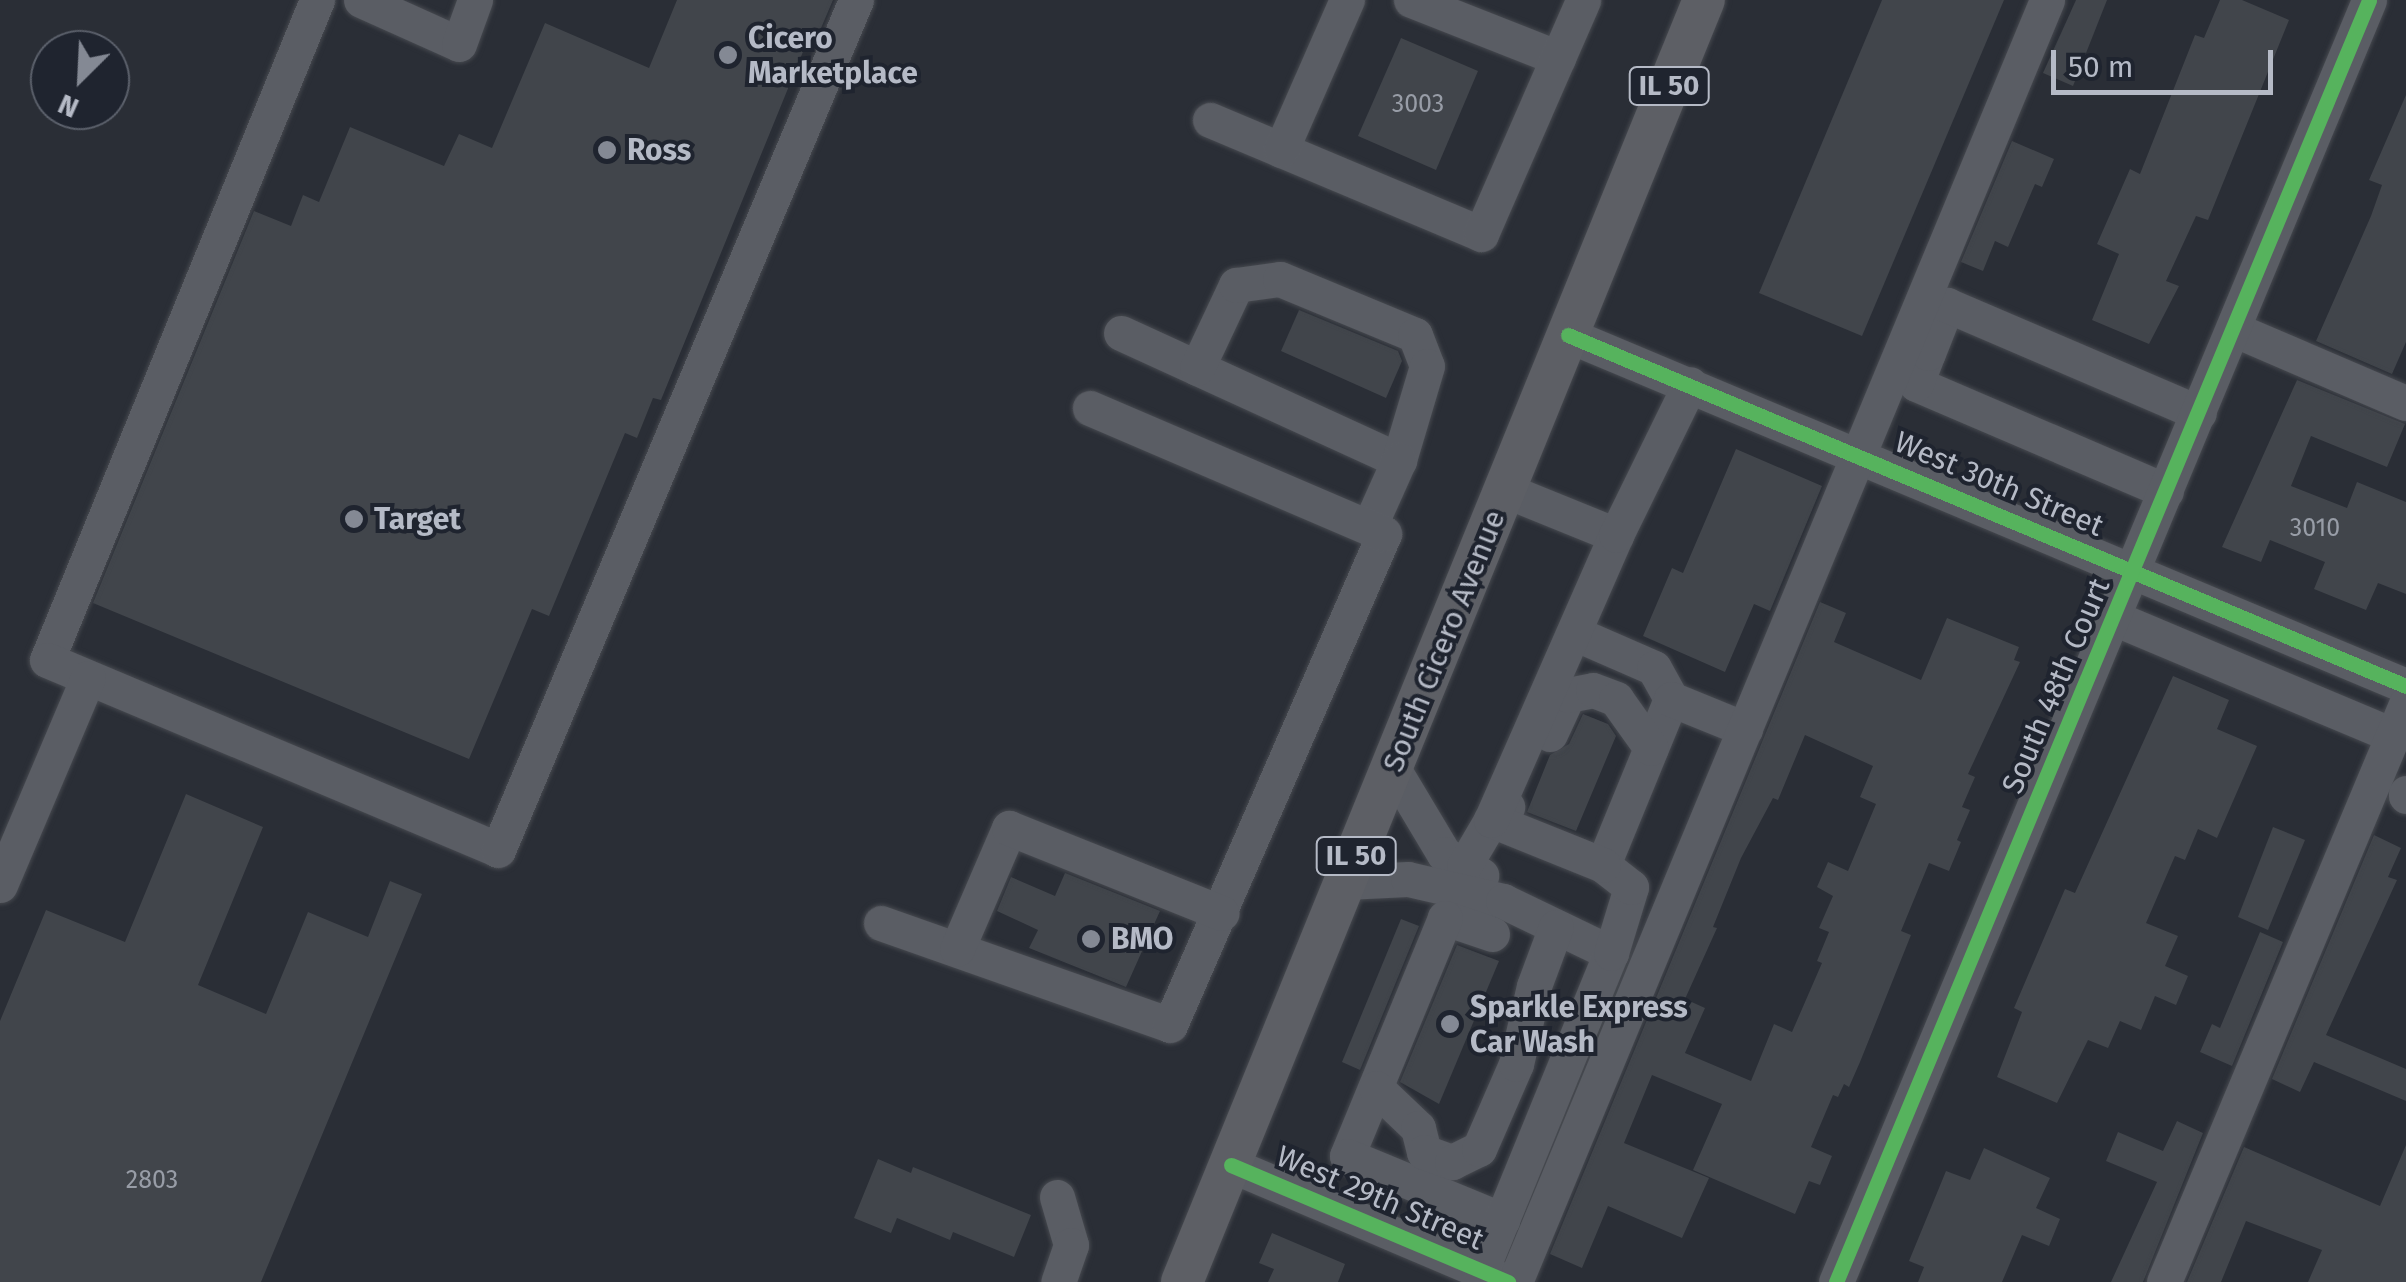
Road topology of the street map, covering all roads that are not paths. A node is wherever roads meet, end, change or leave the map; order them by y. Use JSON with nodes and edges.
{"nodes":[{"id":1,"x":317,"y":0,"type":"edge"},
{"id":2,"x":361,"y":0,"type":"edge"},
{"id":3,"x":475,"y":0,"type":"edge"},
{"id":4,"x":856,"y":0,"type":"edge"},
{"id":5,"x":1348,"y":0,"type":"edge"},
{"id":6,"x":1412,"y":0,"type":"edge"},
{"id":7,"x":1583,"y":0,"type":"edge"},
{"id":8,"x":2046,"y":0,"type":"edge"},
{"id":9,"x":2369,"y":0,"type":"edge"},
{"id":10,"x":1701,"y":2,"type":"edge"},
{"id":11,"x":1558,"y":58,"type":"junction"},
{"id":12,"x":1210,"y":120,"type":"dead end"},
{"id":13,"x":1281,"y":150,"type":"junction"},
{"id":14,"x":2233,"y":329,"type":"junction"},
{"id":15,"x":1121,"y":333,"type":"dead end"},
{"id":16,"x":1568,"y":335,"type":"junction"},
{"id":17,"x":1916,"y":348,"type":"junction"},
{"id":18,"x":1197,"y":368,"type":"junction"},
{"id":19,"x":1690,"y":384,"type":"junction"},
{"id":20,"x":2406,"y":403,"type":"edge"},
{"id":21,"x":1090,"y":408,"type":"dead end"},
{"id":22,"x":2199,"y":413,"type":"junction"},
{"id":23,"x":1859,"y":454,"type":"junction"},
{"id":24,"x":1399,"y":460,"type":"junction"},
{"id":25,"x":1505,"y":490,"type":"junction"},
{"id":26,"x":2166,"y":491,"type":"junction"},
{"id":27,"x":1369,"y":528,"type":"junction"},
{"id":28,"x":1616,"y":535,"type":"junction"},
{"id":29,"x":2134,"y":572,"type":"junction"},
{"id":30,"x":2114,"y":618,"type":"junction"},
{"id":31,"x":1574,"y":633,"type":"junction"},
{"id":32,"x":88,"y":678,"type":"junction"},
{"id":33,"x":2406,"y":686,"type":"edge"},
{"id":34,"x":1671,"y":699,"type":"junction"},
{"id":35,"x":2400,"y":720,"type":"edge"},
{"id":36,"x":1745,"y":729,"type":"junction"},
{"id":37,"x":1651,"y":748,"type":"junction"},
{"id":38,"x":1392,"y":767,"type":"junction"},
{"id":39,"x":1491,"y":820,"type":"junction"},
{"id":40,"x":1603,"y":865,"type":"junction"},
{"id":41,"x":1464,"y":866,"type":"junction"},
{"id":42,"x":1346,"y":882,"type":"junction"},
{"id":43,"x":0,"y":885,"type":"edge"},
{"id":44,"x":1222,"y":912,"type":"junction"},
{"id":45,"x":1497,"y":917,"type":"junction"},
{"id":46,"x":882,"y":923,"type":"dead end"},
{"id":47,"x":1556,"y":927,"type":"junction"},
{"id":48,"x":957,"y":949,"type":"junction"},
{"id":49,"x":1612,"y":952,"type":"junction"},
{"id":50,"x":1376,"y":1088,"type":"junction"},
{"id":51,"x":1231,"y":1164,"type":"junction"},
{"id":52,"x":1057,"y":1198,"type":"dead end"},
{"id":53,"x":1502,"y":1220,"type":"junction"},
{"id":54,"x":1502,"y":1278,"type":"edge"},
{"id":55,"x":1058,"y":1282,"type":"edge"},
{"id":56,"x":1182,"y":1282,"type":"edge"},
{"id":57,"x":1836,"y":1282,"type":"edge"},
{"id":58,"x":2164,"y":1282,"type":"edge"}],
"edges":[{"from":1,"to":32,"type":"street"},
{"from":2,"to":3,"type":"street"},
{"from":4,"to":32,"type":"street"},
{"from":5,"to":13,"type":"street"},
{"from":6,"to":11,"type":"street"},
{"from":7,"to":11,"type":"street"},
{"from":8,"to":17,"type":"street"},
{"from":9,"to":14,"type":"street","name":"South 48th Court"},
{"from":10,"to":16,"type":"main road","name":"South Cicero Avenue","number":"IL 50"},
{"from":11,"to":13,"type":"street"},
{"from":12,"to":13,"type":"street"},
{"from":14,"to":20,"type":"street"},
{"from":14,"to":22,"type":"street","name":"South 48th Court"},
{"from":15,"to":18,"type":"street"},
{"from":16,"to":19,"type":"street","name":"West 30th Street"},
{"from":16,"to":25,"type":"main road","name":"South Cicero Avenue","number":"IL 50"},
{"from":17,"to":22,"type":"street"},
{"from":17,"to":23,"type":"street"},
{"from":17,"to":26,"type":"street"},
{"from":18,"to":24,"type":"street"},
{"from":18,"to":24,"type":"street"},
{"from":19,"to":23,"type":"street","name":"West 30th Street"},
{"from":19,"to":28,"type":"street"},
{"from":21,"to":27,"type":"street"},
{"from":22,"to":26,"type":"street","name":"South 48th Court"},
{"from":23,"to":29,"type":"street","name":"West 30th Street"},
{"from":23,"to":36,"type":"street"},
{"from":24,"to":27,"type":"street"},
{"from":25,"to":28,"type":"street"},
{"from":25,"to":38,"type":"main road","name":"South Cicero Avenue","number":"IL 50"},
{"from":26,"to":29,"type":"street","name":"South 48th Court"},
{"from":27,"to":44,"type":"street"},
{"from":28,"to":31,"type":"street"},
{"from":29,"to":30,"type":"street","name":"South 48th Court"},
{"from":29,"to":33,"type":"street","name":"West 30th Street"},
{"from":30,"to":35,"type":"street"},
{"from":30,"to":57,"type":"street","name":"South 48th Court"},
{"from":31,"to":34,"type":"street"},
{"from":31,"to":39,"type":"street"},
{"from":32,"to":43,"type":"street"},
{"from":34,"to":36,"type":"street"},
{"from":34,"to":37,"type":"street"},
{"from":35,"to":58,"type":"street"},
{"from":36,"to":54,"type":"street"},
{"from":37,"to":39,"type":"street"},
{"from":37,"to":40,"type":"street"},
{"from":38,"to":41,"type":"street"},
{"from":38,"to":42,"type":"main road","name":"South Cicero Avenue","number":"IL 50"},
{"from":39,"to":40,"type":"street"},
{"from":39,"to":41,"type":"street"},
{"from":40,"to":49,"type":"street"},
{"from":41,"to":45,"type":"street"},
{"from":42,"to":45,"type":"street"},
{"from":42,"to":51,"type":"main road","name":"South Cicero Avenue","number":"IL 50"},
{"from":44,"to":48,"type":"street"},
{"from":44,"to":48,"type":"street"},
{"from":45,"to":47,"type":"street"},
{"from":45,"to":50,"type":"street"},
{"from":46,"to":48,"type":"street"},
{"from":47,"to":49,"type":"street"},
{"from":47,"to":50,"type":"street"},
{"from":49,"to":53,"type":"street"},
{"from":50,"to":53,"type":"street"},
{"from":51,"to":54,"type":"street","name":"West 29th Street"},
{"from":51,"to":56,"type":"main road","name":"South Cicero Avenue","number":"IL 50"},
{"from":52,"to":55,"type":"street"},
{"from":53,"to":54,"type":"street"}]}
